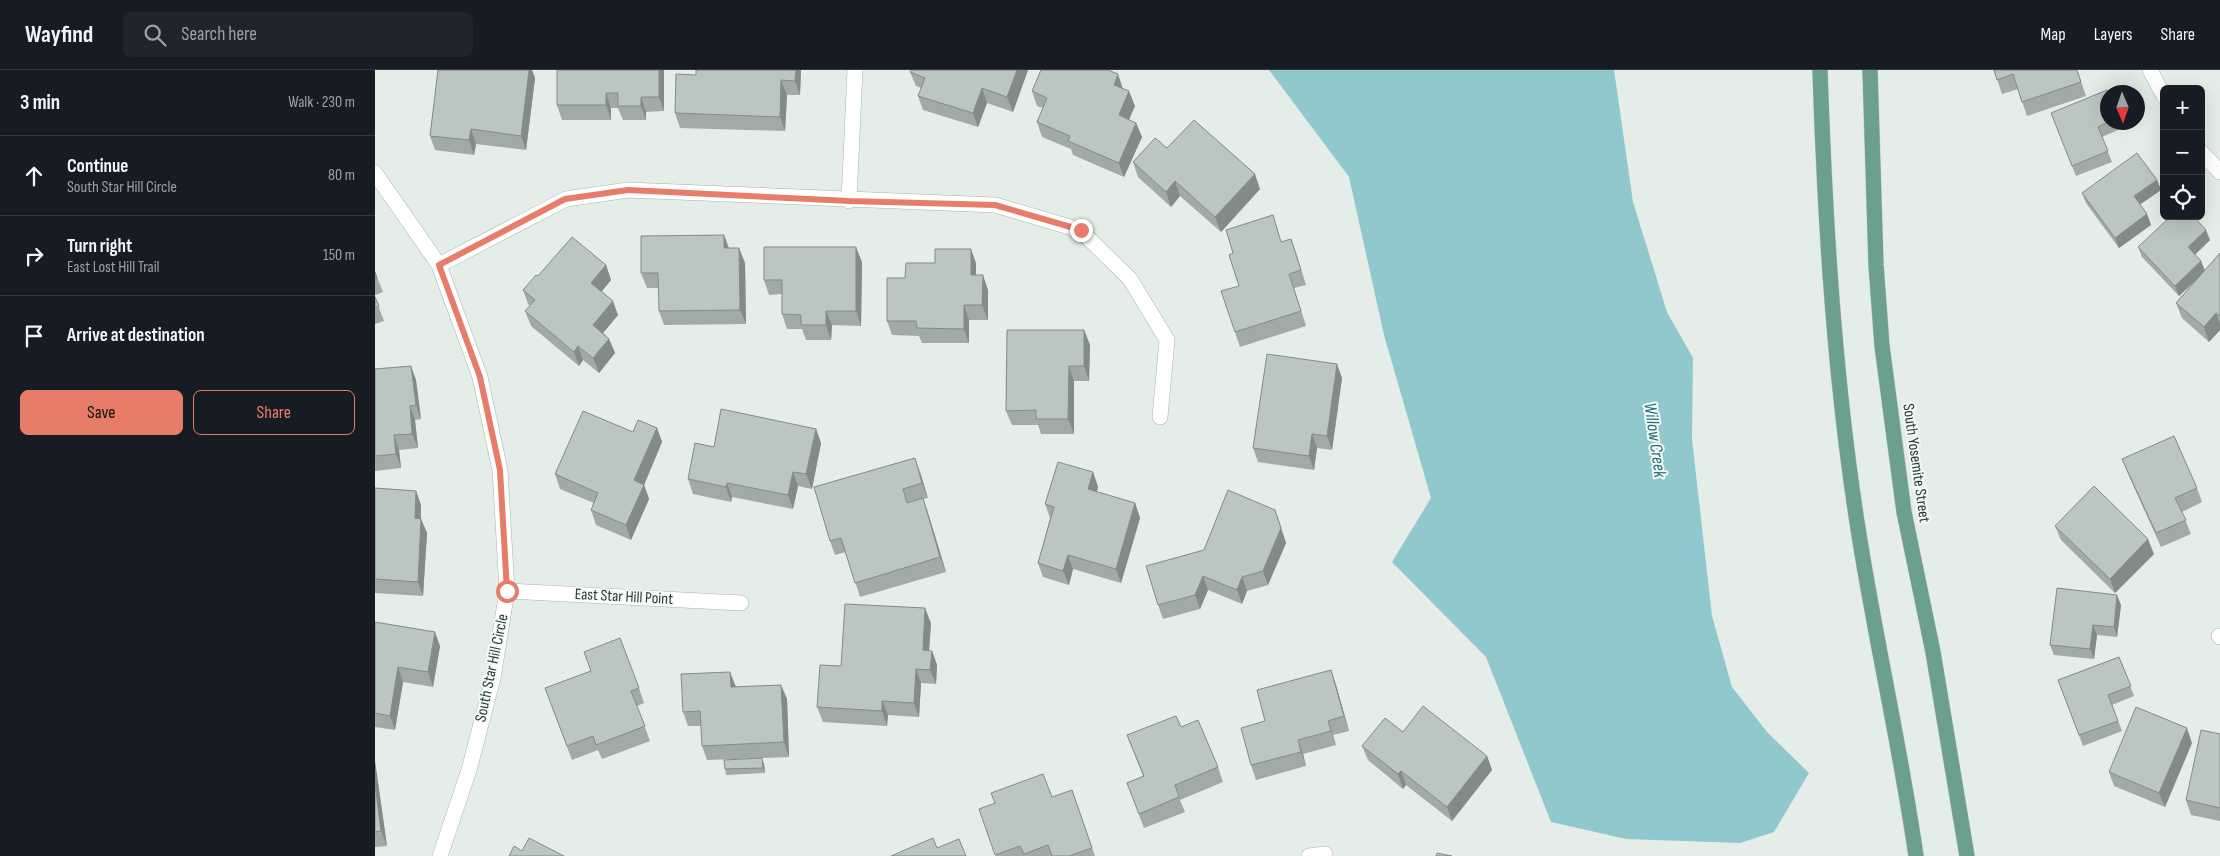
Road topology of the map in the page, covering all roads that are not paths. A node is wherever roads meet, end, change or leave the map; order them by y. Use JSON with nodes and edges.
{"nodes":[{"id":1,"x":855,"y":70,"type":"edge"},
{"id":2,"x":1820,"y":70,"type":"edge"},
{"id":3,"x":1870,"y":70,"type":"edge"},
{"id":4,"x":2150,"y":70,"type":"edge"},
{"id":5,"x":2160,"y":89,"type":"edge"},
{"id":6,"x":2205,"y":156,"type":"edge"},
{"id":7,"x":2220,"y":172,"type":"edge"},
{"id":8,"x":375,"y":173,"type":"edge"},
{"id":9,"x":849,"y":201,"type":"junction"},
{"id":10,"x":439,"y":265,"type":"junction"},
{"id":11,"x":1160,"y":417,"type":"dead end"},
{"id":12,"x":507,"y":591,"type":"junction"},
{"id":13,"x":741,"y":603,"type":"dead end"},
{"id":14,"x":1325,"y":854,"type":"dead end"},
{"id":15,"x":440,"y":856,"type":"edge"},
{"id":16,"x":1309,"y":856,"type":"edge"},
{"id":17,"x":1916,"y":856,"type":"edge"},
{"id":18,"x":1967,"y":856,"type":"edge"}],
"edges":[{"from":1,"to":9,"type":"street"},
{"from":2,"to":17,"type":"main road"},
{"from":3,"to":18,"type":"main road","name":"South Yosemite Street"},
{"from":4,"to":5,"type":"street"},
{"from":6,"to":7,"type":"street"},
{"from":8,"to":10,"type":"street","name":"South Star Hill Circle"},
{"from":9,"to":10,"type":"street"},
{"from":9,"to":11,"type":"street"},
{"from":10,"to":12,"type":"street","name":"South Star Hill Circle"},
{"from":12,"to":13,"type":"street","name":"East Star Hill Point"},
{"from":12,"to":15,"type":"street","name":"South Star Hill Circle"},
{"from":14,"to":16,"type":"street"}]}
